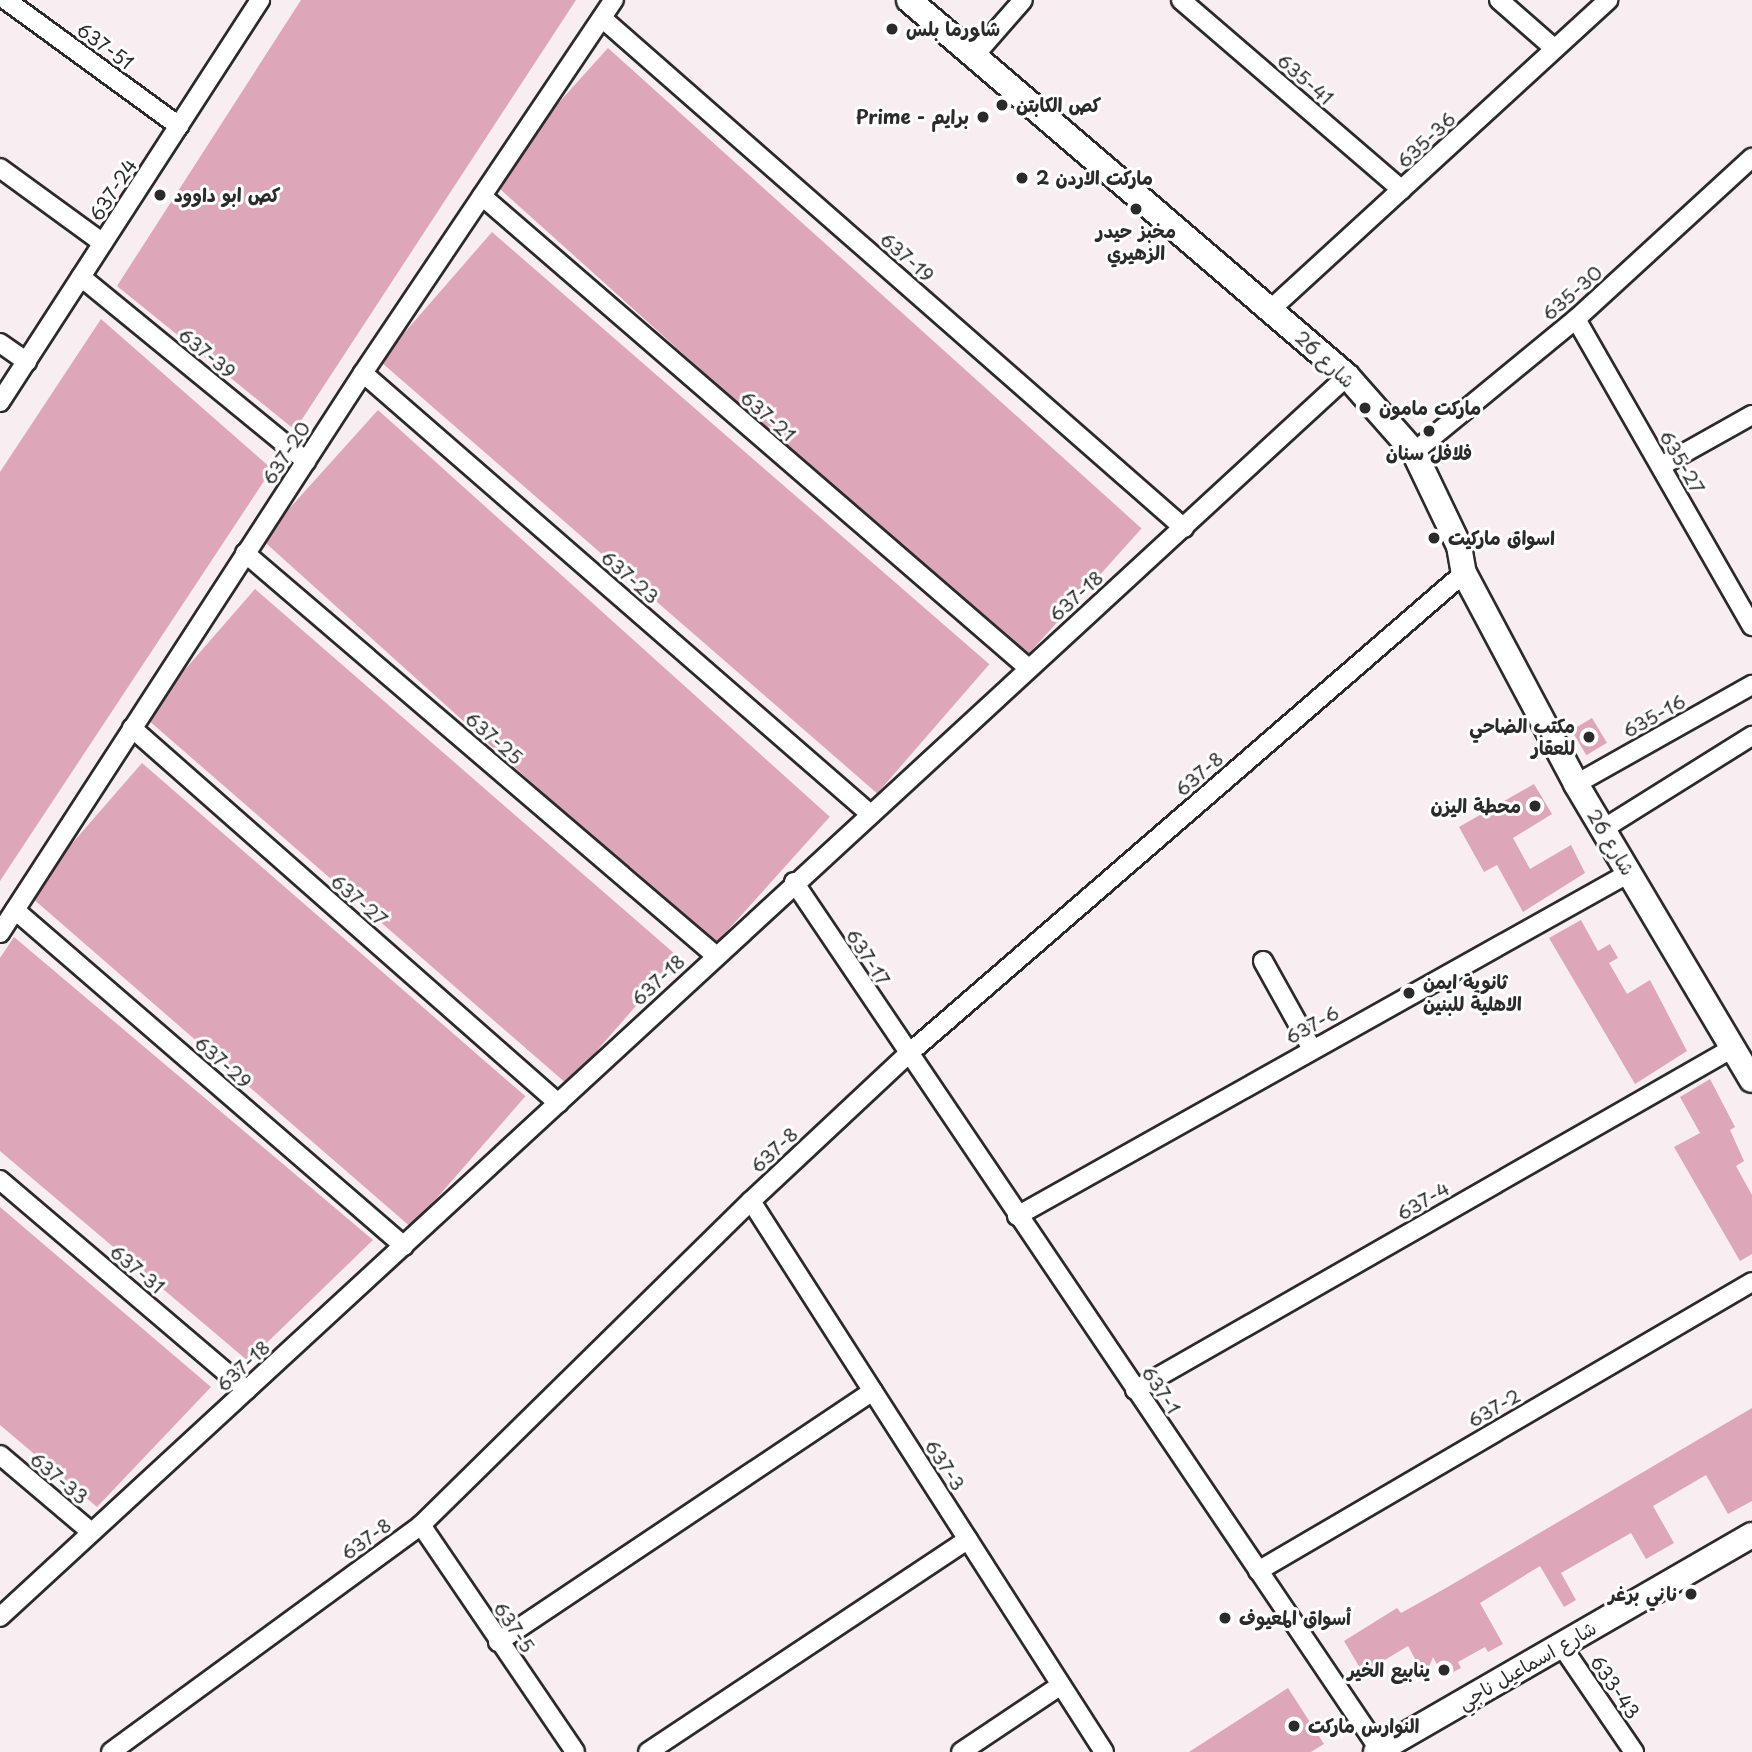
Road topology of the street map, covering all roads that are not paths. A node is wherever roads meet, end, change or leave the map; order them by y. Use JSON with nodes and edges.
{"nodes":[{"id":1,"x":6,"y":0,"type":"edge"},
{"id":2,"x":614,"y":0,"type":"edge"},
{"id":3,"x":909,"y":0,"type":"edge"},
{"id":4,"x":1023,"y":0,"type":"edge"},
{"id":5,"x":1181,"y":0,"type":"edge"},
{"id":6,"x":1499,"y":0,"type":"edge"},
{"id":7,"x":1608,"y":0,"type":"edge"},
{"id":8,"x":254,"y":2,"type":"edge"},
{"id":9,"x":602,"y":18,"type":"junction"},
{"id":10,"x":1555,"y":49,"type":"junction"},
{"id":11,"x":974,"y":56,"type":"junction"},
{"id":12,"x":179,"y":126,"type":"junction"},
{"id":13,"x":1752,"y":158,"type":"edge"},
{"id":14,"x":0,"y":168,"type":"edge"},
{"id":15,"x":1402,"y":190,"type":"junction"},
{"id":16,"x":482,"y":196,"type":"junction"},
{"id":17,"x":103,"y":243,"type":"junction"},
{"id":18,"x":81,"y":277,"type":"junction"},
{"id":19,"x":1270,"y":310,"type":"junction"},
{"id":20,"x":1576,"y":318,"type":"junction"},
{"id":21,"x":0,"y":343,"type":"edge"},
{"id":22,"x":27,"y":362,"type":"junction"},
{"id":23,"x":363,"y":373,"type":"junction"},
{"id":24,"x":1347,"y":376,"type":"junction"},
{"id":25,"x":0,"y":402,"type":"edge"},
{"id":26,"x":1752,"y":415,"type":"edge"},
{"id":27,"x":1414,"y":452,"type":"junction"},
{"id":28,"x":306,"y":461,"type":"junction"},
{"id":29,"x":1661,"y":466,"type":"junction"},
{"id":30,"x":1184,"y":528,"type":"junction"},
{"id":31,"x":246,"y":553,"type":"junction"},
{"id":32,"x":1464,"y":573,"type":"junction"},
{"id":33,"x":1752,"y":625,"type":"edge"},
{"id":34,"x":1027,"y":667,"type":"junction"},
{"id":35,"x":1752,"y":684,"type":"edge"},
{"id":36,"x":132,"y":727,"type":"junction"},
{"id":37,"x":1752,"y":736,"type":"edge"},
{"id":38,"x":1576,"y":784,"type":"junction"},
{"id":39,"x":869,"y":813,"type":"junction"},
{"id":40,"x":1603,"y":829,"type":"junction"},
{"id":41,"x":1629,"y":873,"type":"junction"},
{"id":42,"x":794,"y":882,"type":"junction"},
{"id":43,"x":15,"y":910,"type":"junction"},
{"id":44,"x":0,"y":933,"type":"edge"},
{"id":45,"x":715,"y":955,"type":"junction"},
{"id":46,"x":1263,"y":961,"type":"dead end"},
{"id":47,"x":1733,"y":1048,"type":"junction"},
{"id":48,"x":1312,"y":1049,"type":"junction"},
{"id":49,"x":907,"y":1055,"type":"junction"},
{"id":50,"x":1752,"y":1080,"type":"edge"},
{"id":51,"x":558,"y":1103,"type":"junction"},
{"id":52,"x":0,"y":1180,"type":"edge"},
{"id":53,"x":751,"y":1201,"type":"junction"},
{"id":54,"x":1017,"y":1216,"type":"junction"},
{"id":55,"x":404,"y":1246,"type":"junction"},
{"id":56,"x":1752,"y":1282,"type":"edge"},
{"id":57,"x":247,"y":1390,"type":"junction"},
{"id":58,"x":1135,"y":1390,"type":"junction"},
{"id":59,"x":873,"y":1391,"type":"junction"},
{"id":60,"x":0,"y":1455,"type":"edge"},
{"id":61,"x":421,"y":1525,"type":"junction"},
{"id":62,"x":91,"y":1532,"type":"junction"},
{"id":63,"x":1752,"y":1535,"type":"edge"},
{"id":64,"x":968,"y":1539,"type":"junction"},
{"id":65,"x":1258,"y":1571,"type":"junction"},
{"id":66,"x":0,"y":1617,"type":"edge"},
{"id":67,"x":498,"y":1642,"type":"junction"},
{"id":68,"x":1561,"y":1645,"type":"junction"},
{"id":69,"x":1061,"y":1685,"type":"junction"},
{"id":70,"x":1379,"y":1751,"type":"edge"},
{"id":71,"x":111,"y":1752,"type":"edge"},
{"id":72,"x":575,"y":1752,"type":"edge"},
{"id":73,"x":648,"y":1752,"type":"edge"},
{"id":74,"x":961,"y":1752,"type":"edge"},
{"id":75,"x":1104,"y":1752,"type":"edge"},
{"id":76,"x":1634,"y":1752,"type":"edge"}],
"edges":[{"from":1,"to":12,"type":"street","name":"637-51"},
{"from":2,"to":9,"type":"street","name":"637-20"},
{"from":3,"to":11,"type":"street","name":"شارع 26"},
{"from":4,"to":11,"type":"street"},
{"from":5,"to":15,"type":"street","name":"635-41"},
{"from":6,"to":10,"type":"street"},
{"from":7,"to":10,"type":"street","name":"635-36"},
{"from":8,"to":12,"type":"street","name":"637-24"},
{"from":9,"to":16,"type":"street","name":"637-20"},
{"from":9,"to":30,"type":"street","name":"637-19"},
{"from":10,"to":15,"type":"street","name":"635-36"},
{"from":11,"to":19,"type":"street","name":"شارع 26"},
{"from":12,"to":17,"type":"street","name":"637-24"},
{"from":13,"to":20,"type":"street","name":"635-30"},
{"from":14,"to":17,"type":"street"},
{"from":15,"to":19,"type":"street","name":"635-36"},
{"from":16,"to":23,"type":"street","name":"637-20"},
{"from":16,"to":34,"type":"street","name":"637-21"},
{"from":17,"to":18,"type":"street","name":"637-24"},
{"from":18,"to":22,"type":"street","name":"637-24"},
{"from":18,"to":28,"type":"street","name":"637-39"},
{"from":19,"to":24,"type":"street","name":"شارع 26"},
{"from":20,"to":27,"type":"street","name":"635-30"},
{"from":20,"to":29,"type":"street","name":"635-27"},
{"from":21,"to":22,"type":"street"},
{"from":22,"to":25,"type":"street","name":"637-24"},
{"from":23,"to":28,"type":"street","name":"637-20"},
{"from":23,"to":39,"type":"street","name":"637-23"},
{"from":24,"to":27,"type":"street","name":"شارع 26"},
{"from":24,"to":30,"type":"street","name":"637-18"},
{"from":26,"to":29,"type":"street"},
{"from":27,"to":32,"type":"street","name":"شارع 26"},
{"from":28,"to":31,"type":"street","name":"637-20"},
{"from":29,"to":33,"type":"street","name":"635-27"},
{"from":30,"to":34,"type":"street","name":"637-18"},
{"from":31,"to":36,"type":"street","name":"637-20"},
{"from":31,"to":45,"type":"street","name":"637-25"},
{"from":32,"to":38,"type":"street","name":"شارع 26"},
{"from":32,"to":49,"type":"street","name":"637-8"},
{"from":34,"to":39,"type":"street","name":"637-18"},
{"from":35,"to":38,"type":"street","name":"635-16"},
{"from":36,"to":43,"type":"street","name":"637-20"},
{"from":36,"to":51,"type":"street","name":"637-27"},
{"from":37,"to":40,"type":"street"},
{"from":38,"to":40,"type":"street","name":"شارع 26"},
{"from":39,"to":42,"type":"street","name":"637-18"},
{"from":40,"to":41,"type":"street","name":"شارع 26"},
{"from":41,"to":47,"type":"street","name":"شارع 26"},
{"from":41,"to":48,"type":"street","name":"637-6"},
{"from":42,"to":45,"type":"street","name":"637-18"},
{"from":42,"to":49,"type":"street","name":"637-17"},
{"from":43,"to":44,"type":"street","name":"637-20"},
{"from":43,"to":55,"type":"street","name":"637-29"},
{"from":45,"to":51,"type":"street","name":"637-18"},
{"from":46,"to":48,"type":"street"},
{"from":47,"to":50,"type":"street","name":"شارع 26"},
{"from":47,"to":58,"type":"street","name":"637-4"},
{"from":48,"to":54,"type":"street","name":"637-6"},
{"from":49,"to":53,"type":"street","name":"637-8"},
{"from":49,"to":54,"type":"street","name":"637-1"},
{"from":51,"to":55,"type":"street","name":"637-18"},
{"from":52,"to":57,"type":"street","name":"637-31"},
{"from":53,"to":59,"type":"street","name":"637-3"},
{"from":53,"to":61,"type":"street","name":"637-8"},
{"from":54,"to":58,"type":"street","name":"637-1"},
{"from":55,"to":57,"type":"street","name":"637-18"},
{"from":56,"to":65,"type":"street","name":"637-2"},
{"from":57,"to":62,"type":"street","name":"637-18"},
{"from":58,"to":65,"type":"street","name":"637-1"},
{"from":59,"to":64,"type":"street","name":"637-3"},
{"from":59,"to":67,"type":"street"},
{"from":60,"to":62,"type":"street","name":"637-33"},
{"from":61,"to":67,"type":"street","name":"637-5"},
{"from":61,"to":71,"type":"street","name":"637-8"},
{"from":62,"to":66,"type":"street","name":"637-18"},
{"from":63,"to":68,"type":"street","name":"شارع اسماعيل ناجي"},
{"from":64,"to":69,"type":"street","name":"637-3"},
{"from":64,"to":73,"type":"street"},
{"from":65,"to":70,"type":"street","name":"637-1"},
{"from":67,"to":72,"type":"street","name":"637-5"},
{"from":68,"to":70,"type":"street","name":"شارع اسماعيل ناجي"},
{"from":68,"to":76,"type":"street","name":"633-43"},
{"from":69,"to":74,"type":"street"},
{"from":69,"to":75,"type":"street","name":"637-3"}]}
